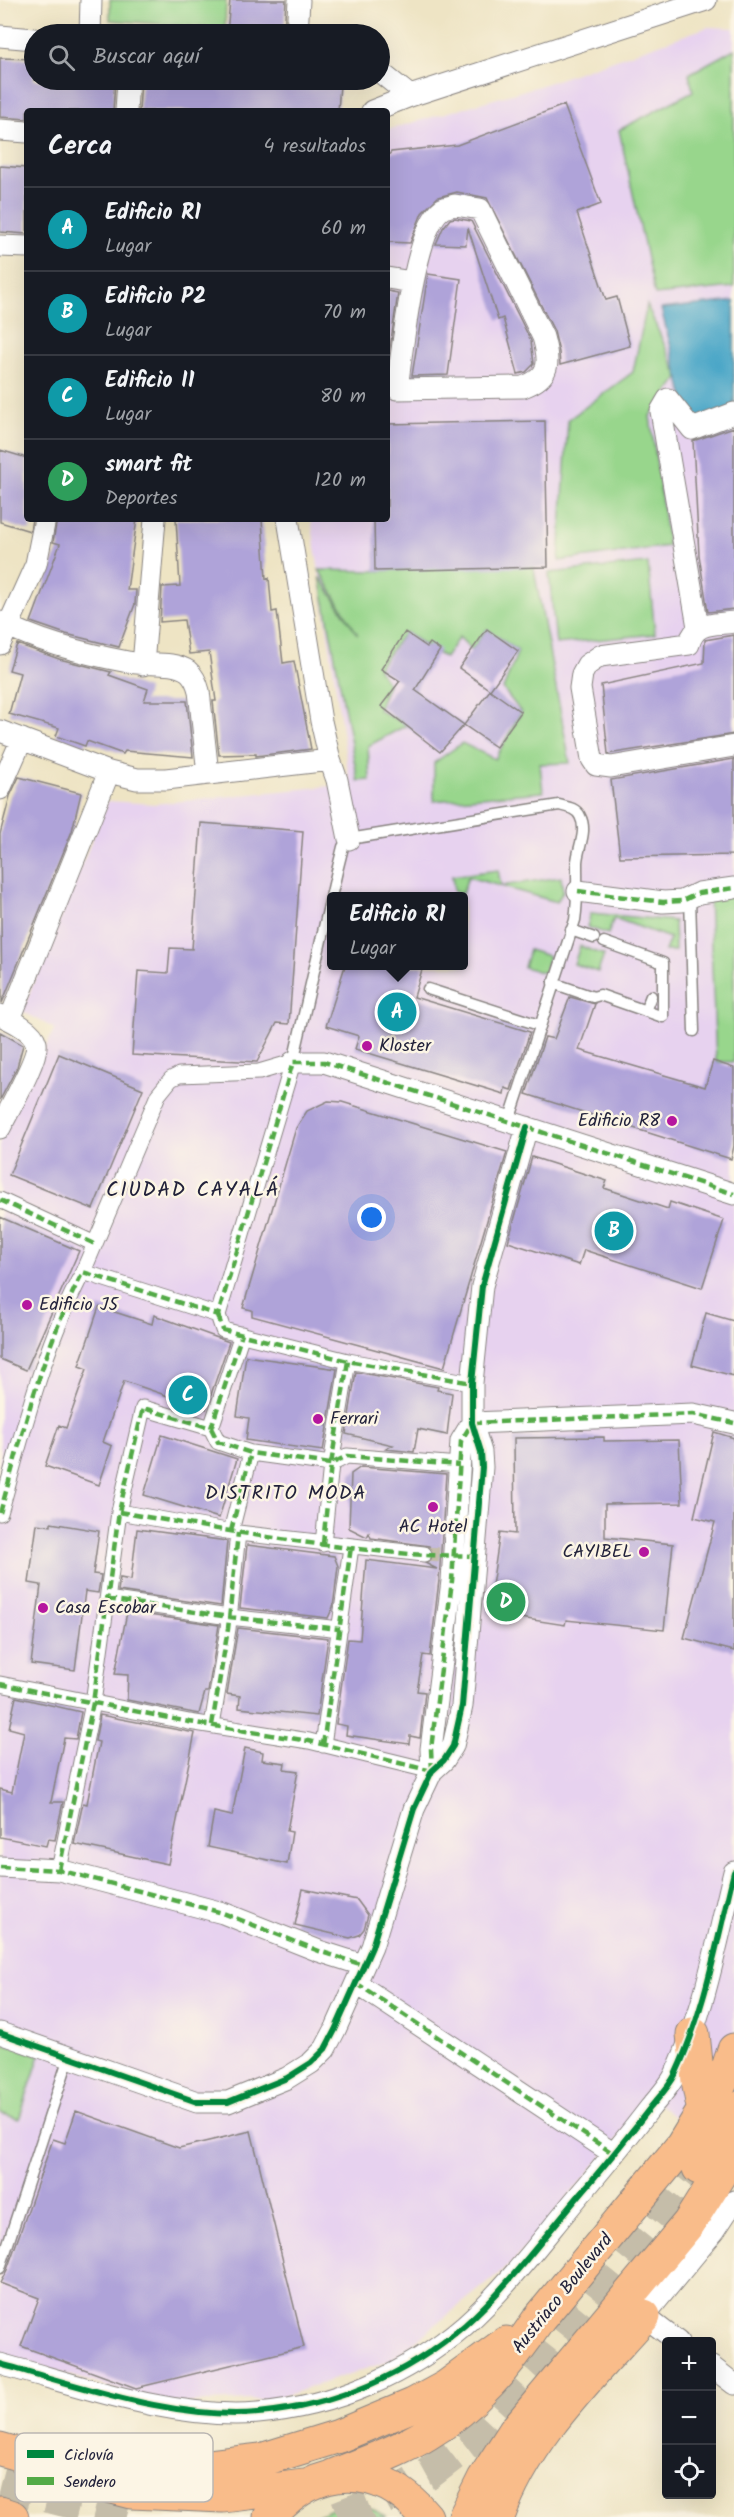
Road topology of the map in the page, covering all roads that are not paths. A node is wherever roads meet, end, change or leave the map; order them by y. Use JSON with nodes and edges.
{"nodes":[{"id":1,"x":91,"y":0,"type":"edge"},
{"id":2,"x":299,"y":0,"type":"edge"},
{"id":3,"x":706,"y":0,"type":"edge"},
{"id":4,"x":90,"y":24,"type":"edge"},
{"id":5,"x":298,"y":24,"type":"edge"},
{"id":6,"x":0,"y":36,"type":"edge"},
{"id":7,"x":24,"y":38,"type":"edge"},
{"id":8,"x":390,"y":80,"type":"edge"},
{"id":9,"x":127,"y":90,"type":"edge"},
{"id":10,"x":410,"y":96,"type":"junction"},
{"id":11,"x":126,"y":108,"type":"edge"},
{"id":12,"x":380,"y":108,"type":"edge"},
{"id":13,"x":0,"y":130,"type":"edge"},
{"id":14,"x":24,"y":132,"type":"edge"},
{"id":15,"x":0,"y":246,"type":"edge"},
{"id":16,"x":24,"y":248,"type":"edge"},
{"id":17,"x":390,"y":278,"type":"edge"},
{"id":18,"x":412,"y":282,"type":"junction"},
{"id":19,"x":392,"y":388,"type":"edge"},
{"id":20,"x":734,"y":413,"type":"edge"},
{"id":21,"x":44,"y":522,"type":"edge"},
{"id":22,"x":155,"y":522,"type":"edge"},
{"id":23,"x":288,"y":522,"type":"edge"},
{"id":24,"x":734,"y":622,"type":"edge"},
{"id":25,"x":698,"y":627,"type":"junction"},
{"id":26,"x":3,"y":631,"type":"edge"},
{"id":27,"x":143,"y":665,"type":"junction"},
{"id":28,"x":0,"y":731,"type":"edge"},
{"id":29,"x":22,"y":739,"type":"junction"},
{"id":30,"x":734,"y":746,"type":"edge"},
{"id":31,"x":330,"y":760,"type":"junction"},
{"id":32,"x":109,"y":772,"type":"junction"},
{"id":33,"x":208,"y":774,"type":"junction"},
{"id":34,"x":0,"y":789,"type":"edge"},
{"id":35,"x":349,"y":839,"type":"junction"},
{"id":36,"x":734,"y":888,"type":"edge"},
{"id":37,"x":578,"y":891,"type":"junction"},
{"id":38,"x":332,"y":892,"type":"edge"},
{"id":39,"x":690,"y":898,"type":"junction"},
{"id":40,"x":327,"y":912,"type":"edge"},
{"id":41,"x":571,"y":930,"type":"junction"},
{"id":42,"x":553,"y":983,"type":"junction"},
{"id":43,"x":428,"y":989,"type":"dead end"},
{"id":44,"x":651,"y":996,"type":"dead end"},
{"id":45,"x":645,"y":1011,"type":"junction"},
{"id":46,"x":5,"y":1017,"type":"edge"},
{"id":47,"x":539,"y":1025,"type":"junction"},
{"id":48,"x":694,"y":1031,"type":"dead end"},
{"id":49,"x":293,"y":1062,"type":"junction"},
{"id":50,"x":518,"y":1124,"type":"junction"},
{"id":51,"x":0,"y":1128,"type":"edge"},
{"id":52,"x":734,"y":1194,"type":"edge"},
{"id":53,"x":0,"y":1200,"type":"edge"},
{"id":54,"x":95,"y":1244,"type":"junction"},
{"id":55,"x":83,"y":1272,"type":"junction"},
{"id":56,"x":218,"y":1315,"type":"junction"},
{"id":57,"x":242,"y":1334,"type":"junction"},
{"id":58,"x":348,"y":1361,"type":"junction"},
{"id":59,"x":472,"y":1383,"type":"junction"},
{"id":60,"x":472,"y":1423,"type":"junction"},
{"id":61,"x":734,"y":1423,"type":"edge"},
{"id":62,"x":211,"y":1428,"type":"junction"},
{"id":63,"x":251,"y":1453,"type":"junction"},
{"id":64,"x":331,"y":1464,"type":"junction"},
{"id":65,"x":459,"y":1465,"type":"junction"},
{"id":66,"x":119,"y":1512,"type":"junction"},
{"id":67,"x":0,"y":1513,"type":"edge"},
{"id":68,"x":234,"y":1532,"type":"junction"},
{"id":69,"x":323,"y":1544,"type":"junction"},
{"id":70,"x":351,"y":1547,"type":"junction"},
{"id":71,"x":424,"y":1554,"type":"tunnel mouth"},
{"id":72,"x":456,"y":1555,"type":"junction"},
{"id":73,"x":107,"y":1599,"type":"junction"},
{"id":74,"x":229,"y":1617,"type":"junction"},
{"id":75,"x":340,"y":1629,"type":"junction"},
{"id":76,"x":0,"y":1684,"type":"edge"},
{"id":77,"x":93,"y":1703,"type":"junction"},
{"id":78,"x":212,"y":1725,"type":"junction"},
{"id":79,"x":323,"y":1745,"type":"junction"},
{"id":80,"x":432,"y":1771,"type":"junction"},
{"id":81,"x":0,"y":1867,"type":"edge"},
{"id":82,"x":59,"y":1870,"type":"junction"},
{"id":83,"x":734,"y":1872,"type":"edge"},
{"id":84,"x":359,"y":1974,"type":"junction"},
{"id":85,"x":0,"y":2033,"type":"edge"},
{"id":86,"x":693,"y":2034,"type":"junction"},
{"id":87,"x":734,"y":2050,"type":"edge"},
{"id":88,"x":69,"y":2057,"type":"junction"},
{"id":89,"x":719,"y":2110,"type":"edge"},
{"id":90,"x":734,"y":2151,"type":"edge"},
{"id":91,"x":614,"y":2154,"type":"junction"},
{"id":92,"x":691,"y":2179,"type":"tunnel mouth"},
{"id":93,"x":734,"y":2201,"type":"edge"},
{"id":94,"x":0,"y":2268,"type":"edge"},
{"id":95,"x":644,"y":2316,"type":"junction"},
{"id":96,"x":539,"y":2319,"type":"junction"},
{"id":97,"x":671,"y":2337,"type":"edge"},
{"id":98,"x":0,"y":2364,"type":"edge"},
{"id":99,"x":716,"y":2371,"type":"edge"},
{"id":100,"x":734,"y":2384,"type":"edge"},
{"id":101,"x":0,"y":2449,"type":"edge"},
{"id":102,"x":504,"y":2449,"type":"junction"},
{"id":103,"x":15,"y":2453,"type":"edge"},
{"id":104,"x":213,"y":2466,"type":"edge"},
{"id":105,"x":319,"y":2481,"type":"junction"},
{"id":106,"x":213,"y":2496,"type":"edge"},
{"id":107,"x":0,"y":2513,"type":"edge"},
{"id":108,"x":12,"y":2517,"type":"edge"},
{"id":109,"x":270,"y":2517,"type":"edge"},
{"id":110,"x":426,"y":2517,"type":"edge"},
{"id":111,"x":465,"y":2517,"type":"edge"},
{"id":112,"x":493,"y":2517,"type":"edge"},
{"id":113,"x":498,"y":2517,"type":"edge"}],
"edges":[{"from":1,"to":4,"type":"street"},
{"from":2,"to":5,"type":"street"},
{"from":3,"to":10,"type":"street"},
{"from":6,"to":7,"type":"street"},
{"from":8,"to":10,"type":"street"},
{"from":9,"to":11,"type":"street"},
{"from":10,"to":12,"type":"street"},
{"from":13,"to":14,"type":"street"},
{"from":15,"to":16,"type":"street"},
{"from":17,"to":18,"type":"street"},
{"from":18,"to":19,"type":"street"},
{"from":18,"to":19,"type":"street"},
{"from":20,"to":25,"type":"street"},
{"from":21,"to":26,"type":"street"},
{"from":22,"to":27,"type":"street"},
{"from":23,"to":31,"type":"street"},
{"from":24,"to":25,"type":"street"},
{"from":25,"to":30,"type":"street"},
{"from":26,"to":27,"type":"street"},
{"from":27,"to":33,"type":"street"},
{"from":28,"to":29,"type":"street"},
{"from":29,"to":32,"type":"street"},
{"from":29,"to":34,"type":"street"},
{"from":31,"to":33,"type":"street"},
{"from":31,"to":35,"type":"street"},
{"from":32,"to":33,"type":"street"},
{"from":32,"to":46,"type":"street"},
{"from":35,"to":37,"type":"lane"},
{"from":35,"to":38,"type":"lane"},
{"from":36,"to":39,"type":"street"},
{"from":37,"to":39,"type":"street"},
{"from":37,"to":41,"type":"lane"},
{"from":39,"to":48,"type":"lane"},
{"from":40,"to":49,"type":"lane"},
{"from":41,"to":42,"type":"lane"},
{"from":41,"to":45,"type":"lane"},
{"from":42,"to":45,"type":"lane"},
{"from":42,"to":47,"type":"lane"},
{"from":43,"to":47,"type":"lane"},
{"from":44,"to":45,"type":"lane"},
{"from":46,"to":51,"type":"street"},
{"from":47,"to":50,"type":"lane"},
{"from":49,"to":50,"type":"street"},
{"from":49,"to":54,"type":"lane"},
{"from":49,"to":56,"type":"street"},
{"from":50,"to":52,"type":"street"},
{"from":50,"to":59,"type":"street"},
{"from":53,"to":54,"type":"street"},
{"from":54,"to":55,"type":"lane"},
{"from":55,"to":56,"type":"street"},
{"from":55,"to":67,"type":"street"},
{"from":56,"to":57,"type":"street"},
{"from":57,"to":58,"type":"street"},
{"from":57,"to":62,"type":"street"},
{"from":58,"to":59,"type":"street"},
{"from":58,"to":64,"type":"street"},
{"from":59,"to":60,"type":"street"},
{"from":60,"to":61,"type":"street"},
{"from":60,"to":65,"type":"street"},
{"from":60,"to":72,"type":"street"},
{"from":62,"to":63,"type":"street"},
{"from":62,"to":66,"type":"street"},
{"from":63,"to":64,"type":"street"},
{"from":63,"to":68,"type":"street"},
{"from":64,"to":65,"type":"street"},
{"from":64,"to":69,"type":"street"},
{"from":65,"to":72,"type":"street"},
{"from":66,"to":68,"type":"street"},
{"from":66,"to":73,"type":"street"},
{"from":68,"to":69,"type":"street"},
{"from":68,"to":74,"type":"street"},
{"from":69,"to":70,"type":"street"},
{"from":70,"to":71,"type":"street"},
{"from":70,"to":75,"type":"street"},
{"from":72,"to":80,"type":"street"},
{"from":73,"to":74,"type":"street"},
{"from":73,"to":77,"type":"street"},
{"from":74,"to":75,"type":"street"},
{"from":74,"to":78,"type":"street"},
{"from":75,"to":79,"type":"street"},
{"from":76,"to":77,"type":"street"},
{"from":77,"to":78,"type":"street"},
{"from":77,"to":82,"type":"street"},
{"from":78,"to":79,"type":"street"},
{"from":79,"to":80,"type":"street"},
{"from":80,"to":84,"type":"street"},
{"from":81,"to":82,"type":"street"},
{"from":82,"to":84,"type":"street"},
{"from":83,"to":86,"type":"street"},
{"from":84,"to":88,"type":"street"},
{"from":84,"to":91,"type":"street"},
{"from":85,"to":88,"type":"street"},
{"from":86,"to":89,"type":"main road"},
{"from":86,"to":91,"type":"street"},
{"from":87,"to":89,"type":"main road","name":"Austriaco Boulevard"},
{"from":88,"to":94,"type":"lane"},
{"from":89,"to":92,"type":"main road"},
{"from":89,"to":96,"type":"main road","name":"Austriaco Boulevard"},
{"from":90,"to":102,"type":"main road"},
{"from":91,"to":98,"type":"street"},
{"from":93,"to":95,"type":"street"},
{"from":95,"to":97,"type":"street"},
{"from":95,"to":113,"type":"main road"},
{"from":96,"to":104,"type":"main road"},
{"from":96,"to":105,"type":"main road","name":"Austriaco Boulevard"},
{"from":99,"to":100,"type":"street"},
{"from":101,"to":103,"type":"main road"},
{"from":102,"to":111,"type":"main road"},
{"from":102,"to":112,"type":"main road"},
{"from":105,"to":106,"type":"main road"},
{"from":105,"to":109,"type":"main road"},
{"from":105,"to":110,"type":"main road"},
{"from":107,"to":108,"type":"main road"}]}
